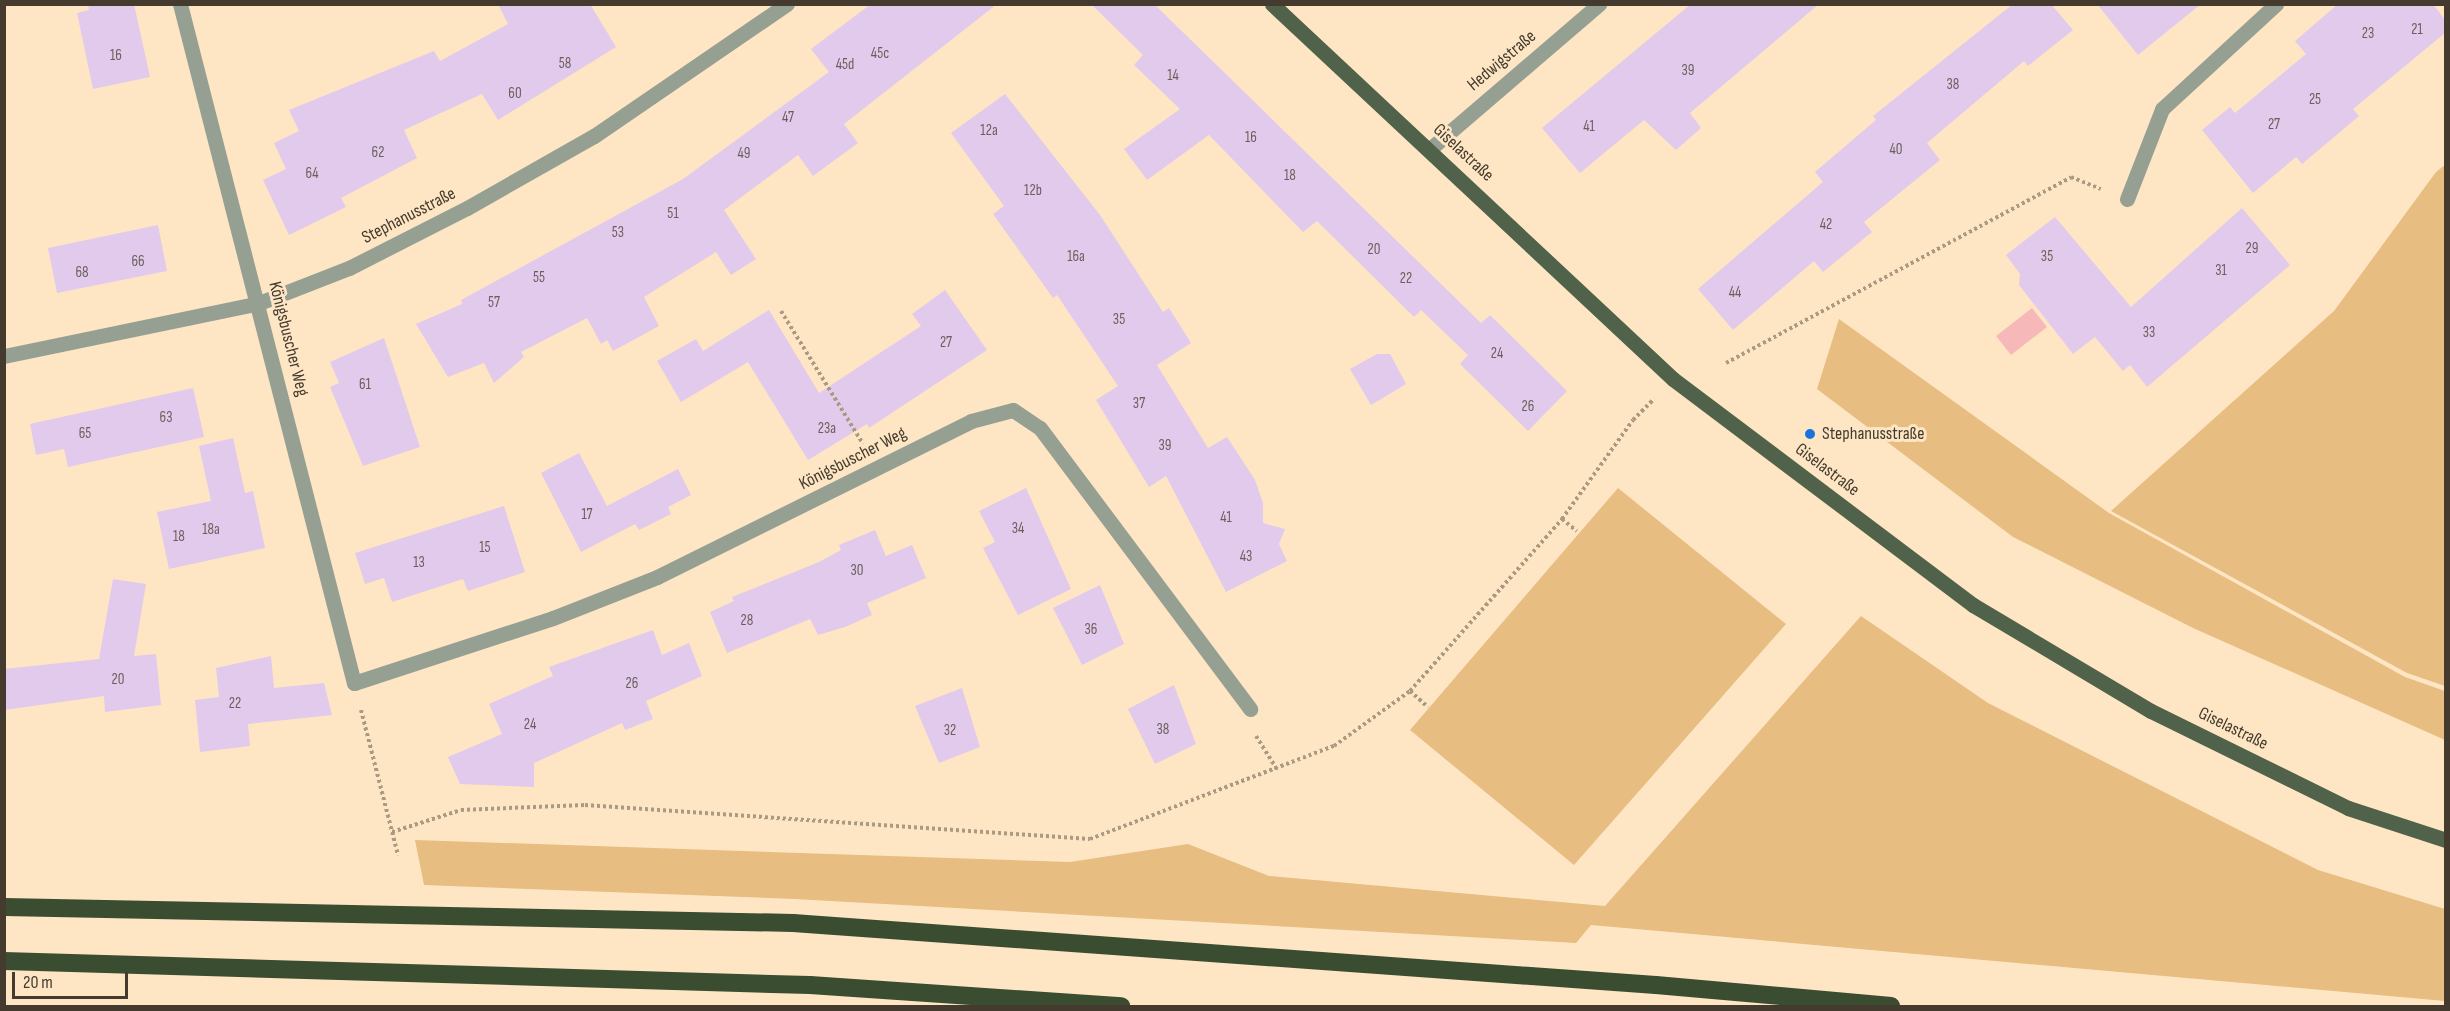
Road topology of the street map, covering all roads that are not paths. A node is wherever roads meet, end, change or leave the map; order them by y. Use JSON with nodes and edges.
{"nodes":[{"id":1,"x":180,"y":4,"type":"edge"},
{"id":2,"x":787,"y":4,"type":"edge"},
{"id":3,"x":1272,"y":4,"type":"edge"},
{"id":4,"x":1599,"y":4,"type":"edge"},
{"id":5,"x":2276,"y":4,"type":"edge"},
{"id":6,"x":1430,"y":149,"type":"junction"},
{"id":7,"x":2127,"y":199,"type":"road end"},
{"id":8,"x":259,"y":303,"type":"junction"},
{"id":9,"x":4,"y":356,"type":"edge"},
{"id":10,"x":1250,"y":709,"type":"road end"},
{"id":11,"x":2445,"y":840,"type":"edge"},
{"id":12,"x":4,"y":907,"type":"edge"},
{"id":13,"x":4,"y":961,"type":"edge"},
{"id":14,"x":1121,"y":1006,"type":"edge"},
{"id":15,"x":1891,"y":1006,"type":"edge"}],
"edges":[{"from":1,"to":8,"type":"street","name":"Königsbuscher Weg"},
{"from":2,"to":8,"type":"street","name":"Stephanusstraße"},
{"from":3,"to":6,"type":"main road","name":"Giselastraße"},
{"from":4,"to":6,"type":"street","name":"Hedwigstraße"},
{"from":5,"to":7,"type":"street"},
{"from":6,"to":11,"type":"main road","name":"Giselastraße"},
{"from":8,"to":9,"type":"street","name":"Stephanusstraße"},
{"from":8,"to":10,"type":"street","name":"Königsbuscher Weg"},
{"from":12,"to":15,"type":"highway"},
{"from":13,"to":14,"type":"highway"}]}
